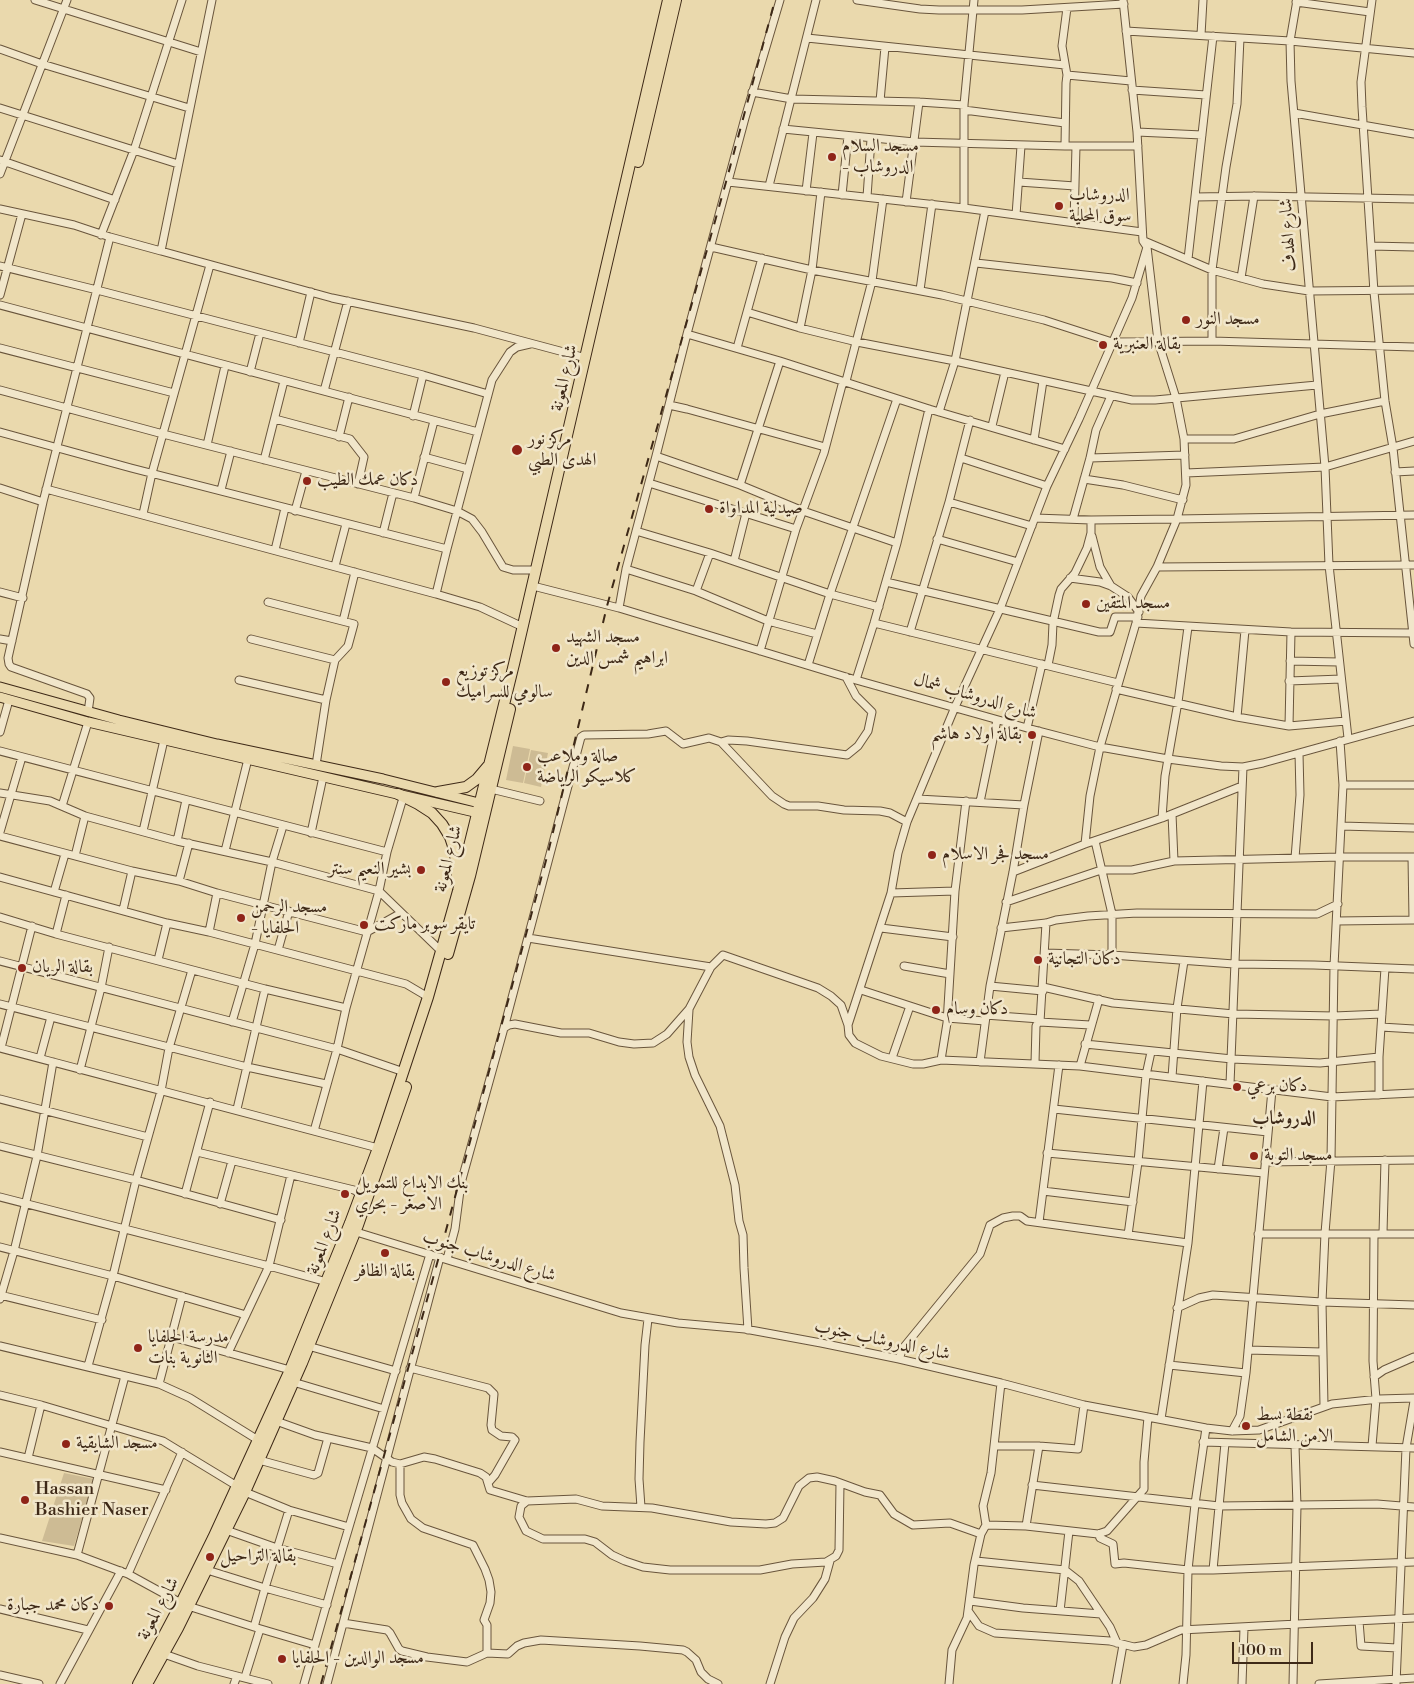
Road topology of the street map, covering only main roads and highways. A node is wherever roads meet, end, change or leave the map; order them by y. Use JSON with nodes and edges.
{"nodes":[{"id":1,"x":668,"y":0,"type":"edge"},
{"id":2,"x":676,"y":0,"type":"edge"},
{"id":3,"x":536,"y":586,"type":"junction"},
{"id":4,"x":0,"y":687,"type":"edge"},
{"id":5,"x":4,"y":699,"type":"edge"},
{"id":6,"x":88,"y":717,"type":"junction"},
{"id":7,"x":490,"y":764,"type":"junction"},
{"id":8,"x":396,"y":782,"type":"junction"},
{"id":9,"x":438,"y":792,"type":"junction"},
{"id":10,"x":399,"y":795,"type":"junction"},
{"id":11,"x":482,"y":809,"type":"junction"},
{"id":12,"x":458,"y":891,"type":"junction"},
{"id":13,"x":351,"y":1231,"type":"junction"},
{"id":14,"x":241,"y":1489,"type":"junction"},
{"id":15,"x":185,"y":1605,"type":"junction"},
{"id":16,"x":138,"y":1684,"type":"edge"},
{"id":17,"x":147,"y":1684,"type":"edge"}],
"edges":[{"from":1,"to":3,"type":"highway","name":"شارع المعونة"},
{"from":2,"to":3,"type":"highway","name":"شارع المعونة"},
{"from":3,"to":7,"type":"highway","name":"شارع المعونة"},
{"from":3,"to":11,"type":"highway","name":"شارع المعونة"},
{"from":4,"to":6,"type":"main road"},
{"from":5,"to":6,"type":"main road"},
{"from":6,"to":8,"type":"main road"},
{"from":6,"to":10,"type":"main road"},
{"from":7,"to":9,"type":"highway"},
{"from":7,"to":11,"type":"highway","name":"شارع المعونة"},
{"from":8,"to":9,"type":"main road"},
{"from":8,"to":10,"type":"main road"},
{"from":9,"to":11,"type":"main road"},
{"from":10,"to":11,"type":"main road"},
{"from":10,"to":12,"type":"highway"},
{"from":11,"to":12,"type":"highway","name":"شارع المعونة"},
{"from":11,"to":13,"type":"highway","name":"شارع المعونة"},
{"from":12,"to":13,"type":"highway","name":"شارع المعونة"},
{"from":13,"to":14,"type":"highway","name":"شارع المعونة"},
{"from":13,"to":14,"type":"highway","name":"شارع المعونة"},
{"from":14,"to":15,"type":"highway","name":"شارع المعونة"},
{"from":14,"to":15,"type":"highway","name":"شارع المعونة"},
{"from":15,"to":16,"type":"highway","name":"شارع المعونة"},
{"from":15,"to":17,"type":"highway","name":"شارع المعونة"}]}
